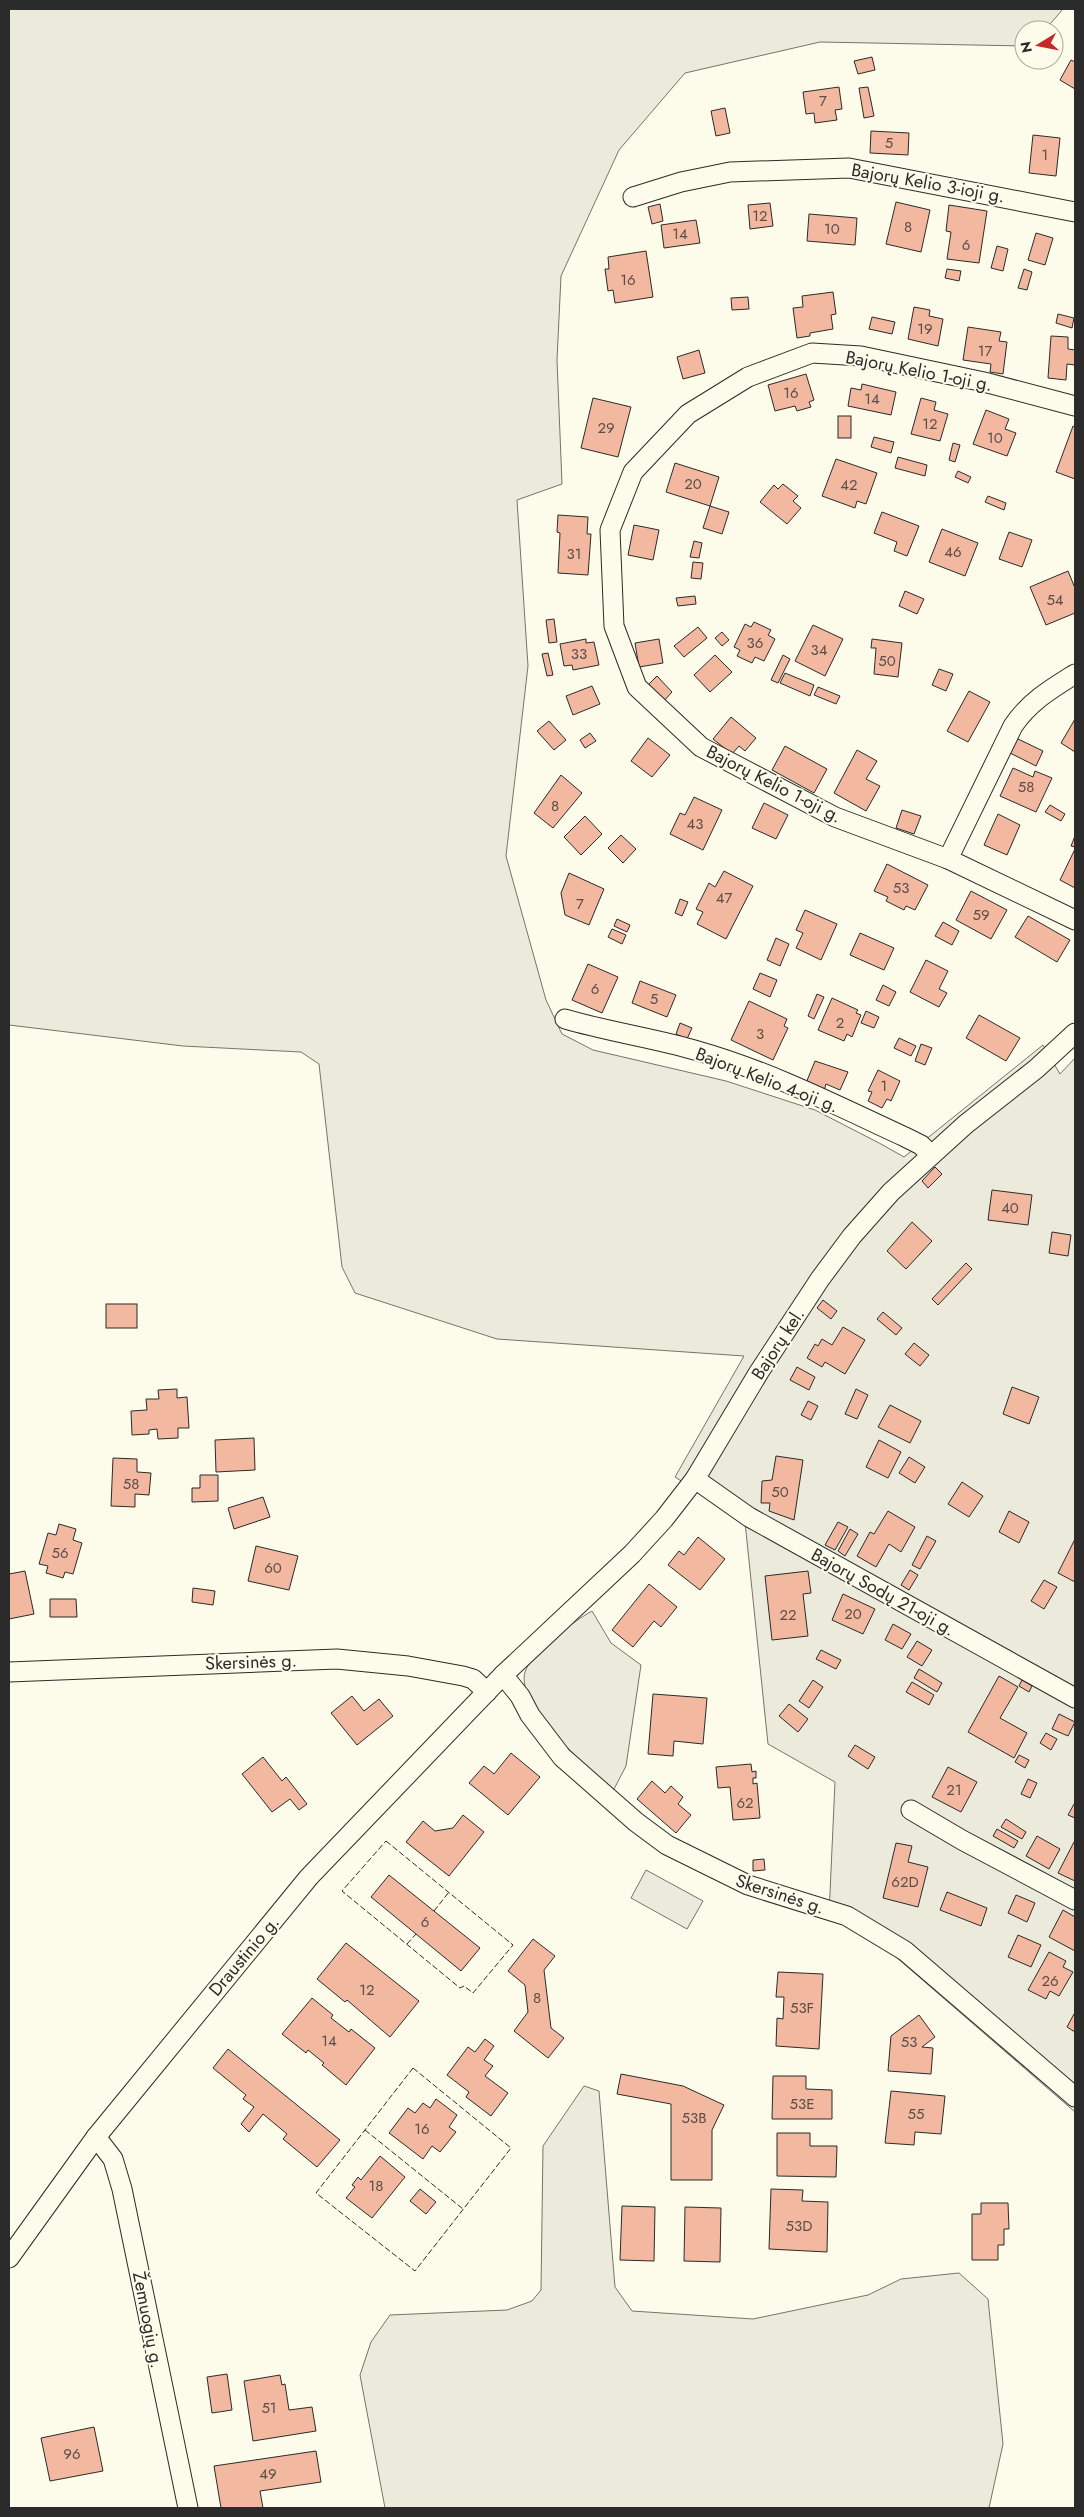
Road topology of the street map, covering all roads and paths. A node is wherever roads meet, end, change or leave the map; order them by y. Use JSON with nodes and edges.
{"nodes":[{"id":1,"x":633,"y":198,"type":"dead end"},
{"id":2,"x":1075,"y":212,"type":"edge"},
{"id":3,"x":1075,"y":406,"type":"edge"},
{"id":4,"x":1075,"y":674,"type":"edge"},
{"id":5,"x":948,"y":859,"type":"junction"},
{"id":6,"x":1075,"y":920,"type":"edge"},
{"id":7,"x":565,"y":1019,"type":"dead end"},
{"id":8,"x":1075,"y":1033,"type":"edge"},
{"id":9,"x":931,"y":1155,"type":"junction"},
{"id":10,"x":695,"y":1479,"type":"junction"},
{"id":11,"x":9,"y":1672,"type":"edge"},
{"id":12,"x":503,"y":1675,"type":"junction"},
{"id":13,"x":487,"y":1692,"type":"junction"},
{"id":14,"x":1075,"y":1698,"type":"edge"},
{"id":15,"x":911,"y":1810,"type":"dead end"},
{"id":16,"x":1075,"y":1900,"type":"edge"},
{"id":17,"x":1075,"y":2097,"type":"edge"},
{"id":18,"x":96,"y":2137,"type":"junction"},
{"id":19,"x":9,"y":2258,"type":"edge"},
{"id":20,"x":188,"y":2508,"type":"edge"}],
"edges":[{"from":1,"to":2,"type":"street","name":"Bajorų Kelio 3-ioji g."},
{"from":3,"to":5,"type":"street","name":"Bajorų Kelio 1-oji g."},
{"from":4,"to":5,"type":"street"},
{"from":5,"to":6,"type":"street","name":"Bajorų Kelio 1-oji g."},
{"from":7,"to":9,"type":"street","name":"Bajorų Kelio 4-oji g."},
{"from":8,"to":9,"type":"street","name":"Bajorų kel."},
{"from":9,"to":10,"type":"street","name":"Bajorų kel."},
{"from":10,"to":12,"type":"street","name":"Bajorų kel."},
{"from":10,"to":14,"type":"street","name":"Bajorų Sodų 21-oji g."},
{"from":11,"to":13,"type":"street","name":"Skersinės g."},
{"from":12,"to":13,"type":"street","name":"Draustinio g."},
{"from":12,"to":17,"type":"street","name":"Skersinės g."},
{"from":13,"to":18,"type":"street","name":"Draustinio g."},
{"from":15,"to":16,"type":"street"},
{"from":18,"to":19,"type":"street","name":"Draustinio g."},
{"from":18,"to":20,"type":"street","name":"Žemuogių g."}]}
